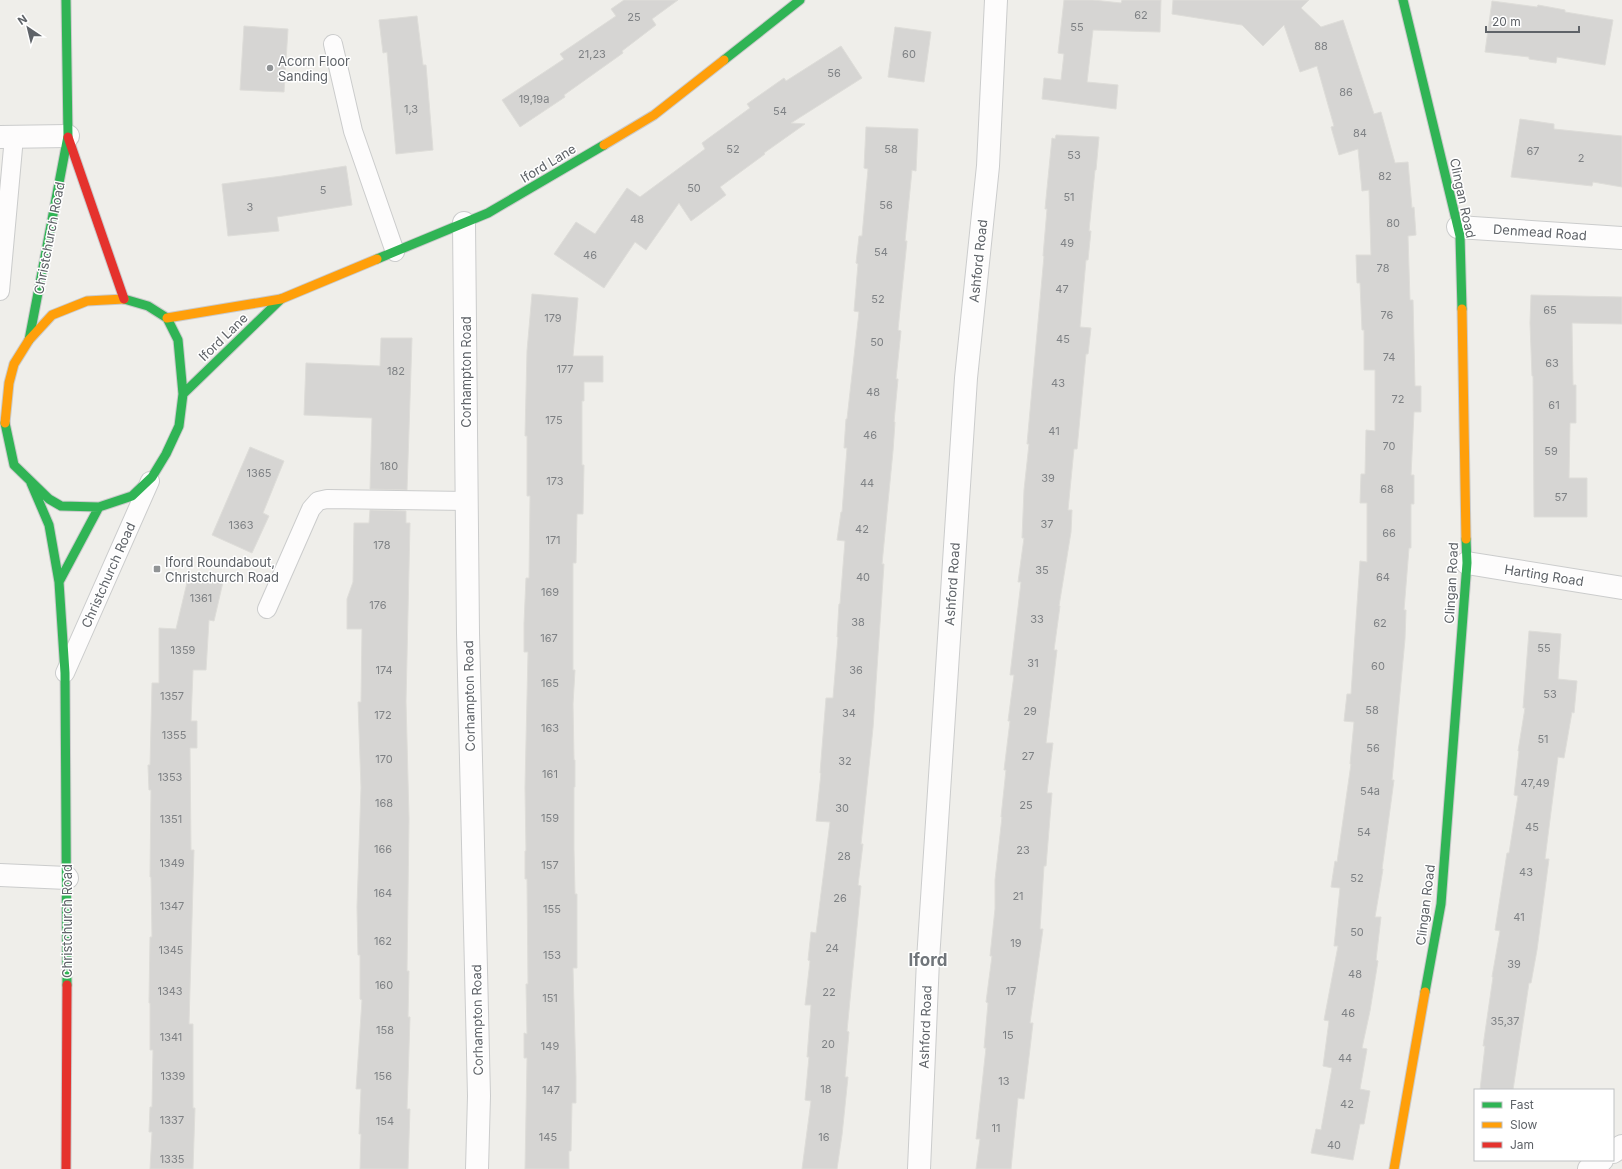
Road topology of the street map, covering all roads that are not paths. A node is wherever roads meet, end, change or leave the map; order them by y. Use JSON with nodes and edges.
{"nodes":[{"id":1,"x":66,"y":0,"type":"edge"},
{"id":2,"x":800,"y":0,"type":"edge"},
{"id":3,"x":996,"y":0,"type":"edge"},
{"id":4,"x":1403,"y":0,"type":"edge"},
{"id":5,"x":333,"y":44,"type":"dead end"},
{"id":6,"x":68,"y":136,"type":"junction"},
{"id":7,"x":7,"y":137,"type":"edge"},
{"id":8,"x":464,"y":224,"type":"junction"},
{"id":9,"x":1458,"y":227,"type":"junction"},
{"id":10,"x":1622,"y":238,"type":"edge"},
{"id":11,"x":395,"y":252,"type":"junction"},
{"id":12,"x":0,"y":291,"type":"edge"},
{"id":13,"x":124,"y":299,"type":"junction"},
{"id":14,"x":281,"y":299,"type":"junction"},
{"id":15,"x":167,"y":318,"type":"junction"},
{"id":16,"x":30,"y":340,"type":"junction"},
{"id":17,"x":9,"y":384,"type":"junction"},
{"id":18,"x":0,"y":388,"type":"edge"},
{"id":19,"x":183,"y":394,"type":"junction"},
{"id":20,"x":152,"y":477,"type":"junction"},
{"id":21,"x":31,"y":483,"type":"junction"},
{"id":22,"x":467,"y":501,"type":"junction"},
{"id":23,"x":99,"y":507,"type":"junction"},
{"id":24,"x":1467,"y":563,"type":"junction"},
{"id":25,"x":59,"y":582,"type":"junction"},
{"id":26,"x":1622,"y":588,"type":"edge"},
{"id":27,"x":267,"y":609,"type":"dead end"},
{"id":28,"x":64,"y":673,"type":"junction"},
{"id":29,"x":0,"y":875,"type":"edge"},
{"id":30,"x":67,"y":878,"type":"junction"},
{"id":31,"x":1600,"y":1161,"type":"edge"},
{"id":32,"x":66,"y":1169,"type":"edge"},
{"id":33,"x":477,"y":1169,"type":"edge"},
{"id":34,"x":919,"y":1169,"type":"edge"},
{"id":35,"x":1394,"y":1169,"type":"edge"},
{"id":36,"x":1588,"y":1169,"type":"edge"}],
"edges":[{"from":1,"to":6,"type":"street","name":"Christchurch Road"},
{"from":2,"to":8,"type":"street","name":"Iford Lane"},
{"from":3,"to":34,"type":"street","name":"Ashford Road"},
{"from":4,"to":9,"type":"street","name":"Clingan Road"},
{"from":5,"to":11,"type":"lane"},
{"from":6,"to":7,"type":"street"},
{"from":6,"to":13,"type":"street","name":"Christchurch Road"},
{"from":6,"to":16,"type":"street","name":"Christchurch Road"},
{"from":7,"to":12,"type":"lane"},
{"from":8,"to":11,"type":"street","name":"Iford Lane"},
{"from":8,"to":22,"type":"street","name":"Corhampton Road"},
{"from":9,"to":10,"type":"street","name":"Denmead Road"},
{"from":9,"to":24,"type":"street","name":"Clingan Road"},
{"from":11,"to":14,"type":"street","name":"Iford Lane"},
{"from":13,"to":15,"type":"street"},
{"from":13,"to":16,"type":"street"},
{"from":14,"to":15,"type":"street","name":"Iford Lane"},
{"from":14,"to":19,"type":"street","name":"Iford Lane"},
{"from":15,"to":19,"type":"street"},
{"from":16,"to":17,"type":"street"},
{"from":17,"to":18,"type":"street"},
{"from":17,"to":21,"type":"street"},
{"from":19,"to":20,"type":"street"},
{"from":20,"to":23,"type":"street"},
{"from":20,"to":28,"type":"lane","name":"Christchurch Road"},
{"from":21,"to":23,"type":"street"},
{"from":21,"to":25,"type":"street","name":"Christchurch Road"},
{"from":22,"to":27,"type":"lane"},
{"from":22,"to":33,"type":"street","name":"Corhampton Road"},
{"from":23,"to":25,"type":"street"},
{"from":24,"to":26,"type":"street","name":"Harting Road"},
{"from":24,"to":35,"type":"street","name":"Clingan Road"},
{"from":25,"to":28,"type":"street","name":"Christchurch Road"},
{"from":28,"to":30,"type":"street","name":"Christchurch Road"},
{"from":29,"to":30,"type":"street"},
{"from":30,"to":32,"type":"street","name":"Christchurch Road"},
{"from":31,"to":36,"type":"street"}]}
